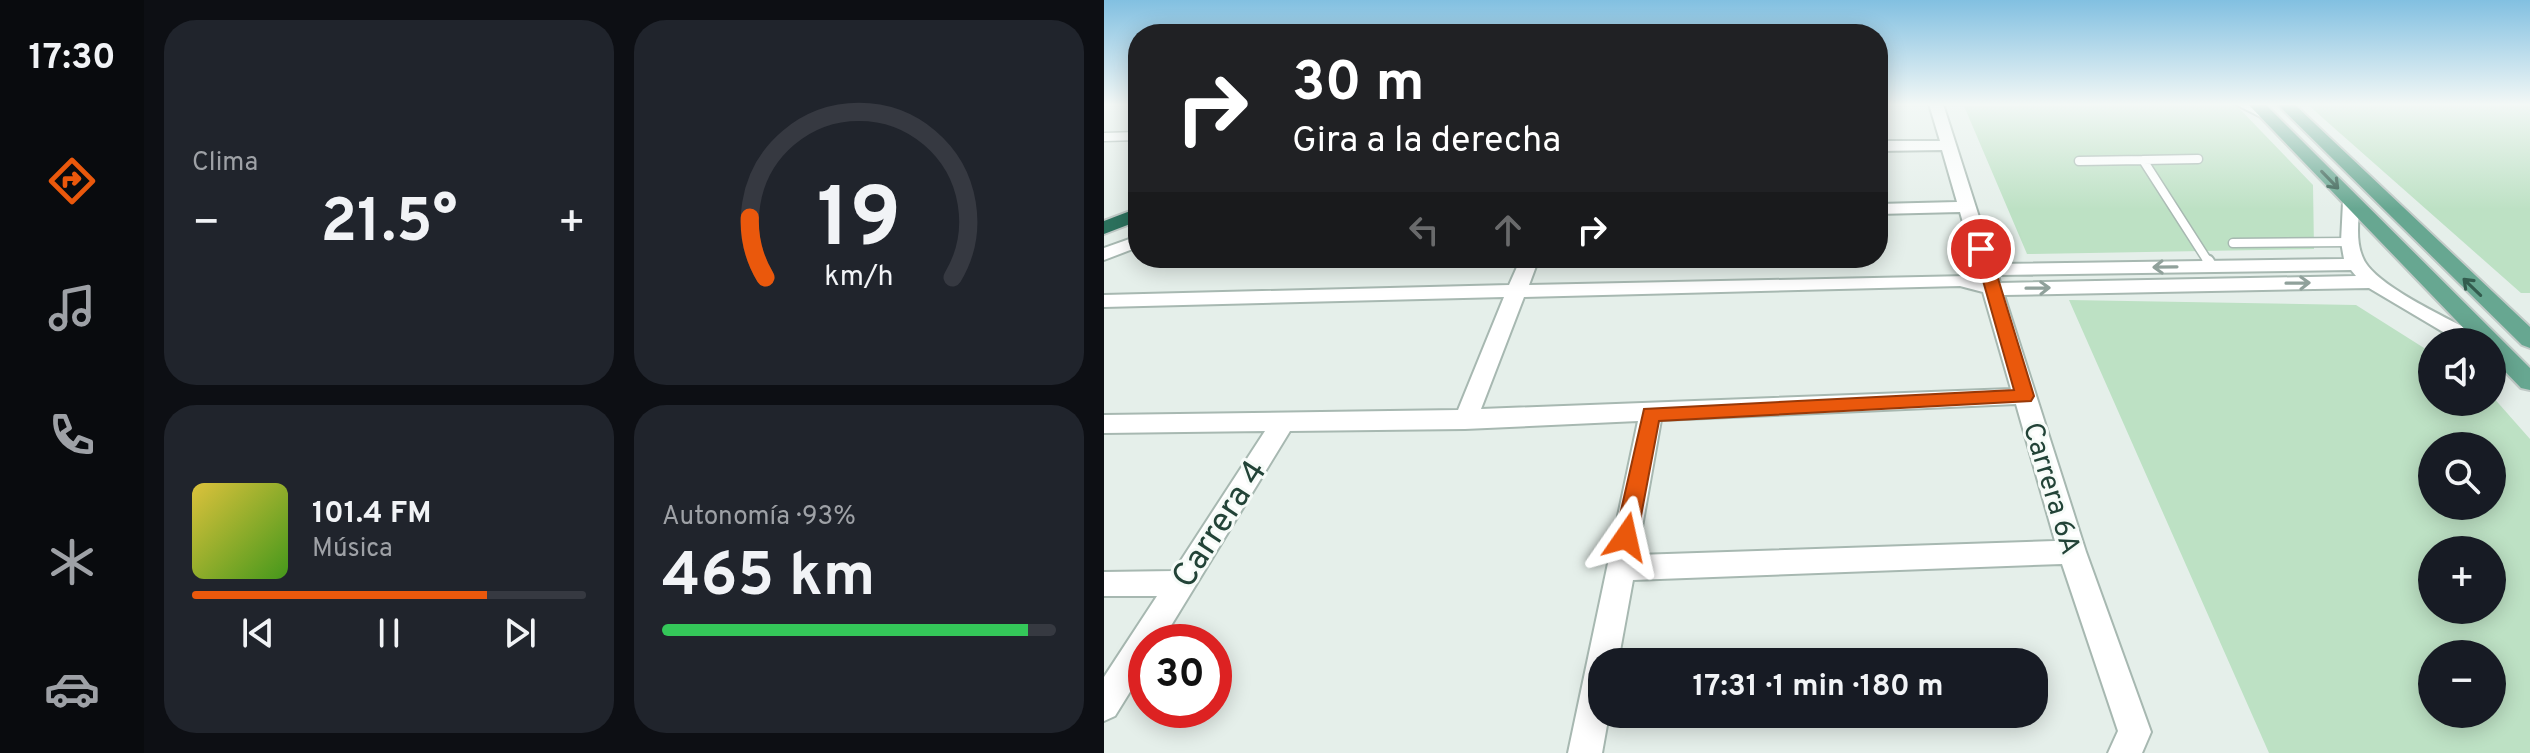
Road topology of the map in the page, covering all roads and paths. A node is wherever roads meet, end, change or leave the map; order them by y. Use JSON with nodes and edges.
{"nodes":[{"id":1,"x":1948,"y":139,"type":"edge"},
{"id":2,"x":2290,"y":139,"type":"edge"},
{"id":3,"x":2321,"y":139,"type":"edge"},
{"id":4,"x":1950,"y":145,"type":"junction"},
{"id":5,"x":1888,"y":146,"type":"edge"},
{"id":6,"x":2198,"y":159,"type":"dead end"},
{"id":7,"x":2143,"y":160,"type":"junction"},
{"id":8,"x":2079,"y":161,"type":"dead end"},
{"id":9,"x":2351,"y":202,"type":"junction"},
{"id":10,"x":1128,"y":203,"type":"edge"},
{"id":11,"x":1969,"y":207,"type":"junction"},
{"id":12,"x":1888,"y":209,"type":"edge"},
{"id":13,"x":1104,"y":212,"type":"edge"},
{"id":14,"x":1128,"y":218,"type":"edge"},
{"id":15,"x":1104,"y":228,"type":"edge"},
{"id":16,"x":2350,"y":242,"type":"junction"},
{"id":17,"x":2233,"y":243,"type":"dead end"},
{"id":18,"x":1128,"y":245,"type":"edge"},
{"id":19,"x":1104,"y":254,"type":"edge"},
{"id":20,"x":2355,"y":264,"type":"junction"},
{"id":21,"x":2211,"y":266,"type":"junction"},
{"id":22,"x":1526,"y":268,"type":"edge"},
{"id":23,"x":1990,"y":280,"type":"junction"},
{"id":24,"x":2372,"y":282,"type":"junction"},
{"id":25,"x":1516,"y":290,"type":"junction"},
{"id":26,"x":1104,"y":301,"type":"edge"},
{"id":27,"x":2452,"y":328,"type":"edge"},
{"id":28,"x":2476,"y":328,"type":"edge"},
{"id":29,"x":2530,"y":340,"type":"edge"},
{"id":30,"x":2506,"y":361,"type":"edge"},
{"id":31,"x":2530,"y":382,"type":"edge"},
{"id":32,"x":2025,"y":396,"type":"junction"},
{"id":33,"x":1651,"y":414,"type":"junction"},
{"id":34,"x":1465,"y":420,"type":"junction"},
{"id":35,"x":1283,"y":423,"type":"junction"},
{"id":36,"x":1104,"y":424,"type":"edge"},
{"id":37,"x":2072,"y":552,"type":"junction"},
{"id":38,"x":1619,"y":568,"type":"junction"},
{"id":39,"x":1179,"y":583,"type":"junction"},
{"id":40,"x":1104,"y":584,"type":"edge"},
{"id":41,"x":1104,"y":705,"type":"edge"},
{"id":42,"x":2130,"y":743,"type":"edge"},
{"id":43,"x":1585,"y":753,"type":"edge"}],
"edges":[{"from":1,"to":4,"type":"street","name":"Carrera 6A"},
{"from":2,"to":9,"type":"main road","one_way":true},
{"from":29,"to":3,"type":"main road","one_way":true},
{"from":4,"to":5,"type":"street"},
{"from":4,"to":11,"type":"street","name":"Carrera 6A"},
{"from":6,"to":7,"type":"lane"},
{"from":7,"to":8,"type":"lane"},
{"from":7,"to":21,"type":"lane"},
{"from":9,"to":16,"type":"street"},
{"from":9,"to":28,"type":"main road"},
{"from":10,"to":13,"type":"highway"},
{"from":11,"to":12,"type":"street"},
{"from":11,"to":23,"type":"street","name":"Carrera 6A"},
{"from":14,"to":15,"type":"highway"},
{"from":16,"to":17,"type":"lane"},
{"from":16,"to":20,"type":"street"},
{"from":18,"to":19,"type":"street"},
{"from":20,"to":21,"type":"street"},
{"from":20,"to":24,"type":"street"},
{"from":21,"to":23,"type":"street","one_way":true},
{"from":22,"to":25,"type":"street"},
{"from":23,"to":24,"type":"street","one_way":true},
{"from":23,"to":25,"type":"street"},
{"from":23,"to":32,"type":"street","name":"Carrera 6A"},
{"from":24,"to":27,"type":"street"},
{"from":25,"to":26,"type":"street"},
{"from":25,"to":34,"type":"street"},
{"from":30,"to":31,"type":"main road"},
{"from":32,"to":33,"type":"street"},
{"from":32,"to":37,"type":"street","name":"Carrera 6A"},
{"from":33,"to":34,"type":"street"},
{"from":33,"to":38,"type":"street"},
{"from":34,"to":35,"type":"street"},
{"from":35,"to":36,"type":"street"},
{"from":35,"to":39,"type":"street","name":"Carrera 4"},
{"from":37,"to":38,"type":"street"},
{"from":37,"to":42,"type":"street","name":"Carrera 6A"},
{"from":38,"to":43,"type":"street"},
{"from":39,"to":40,"type":"street"},
{"from":39,"to":41,"type":"street","name":"Carrera 4"}]}
